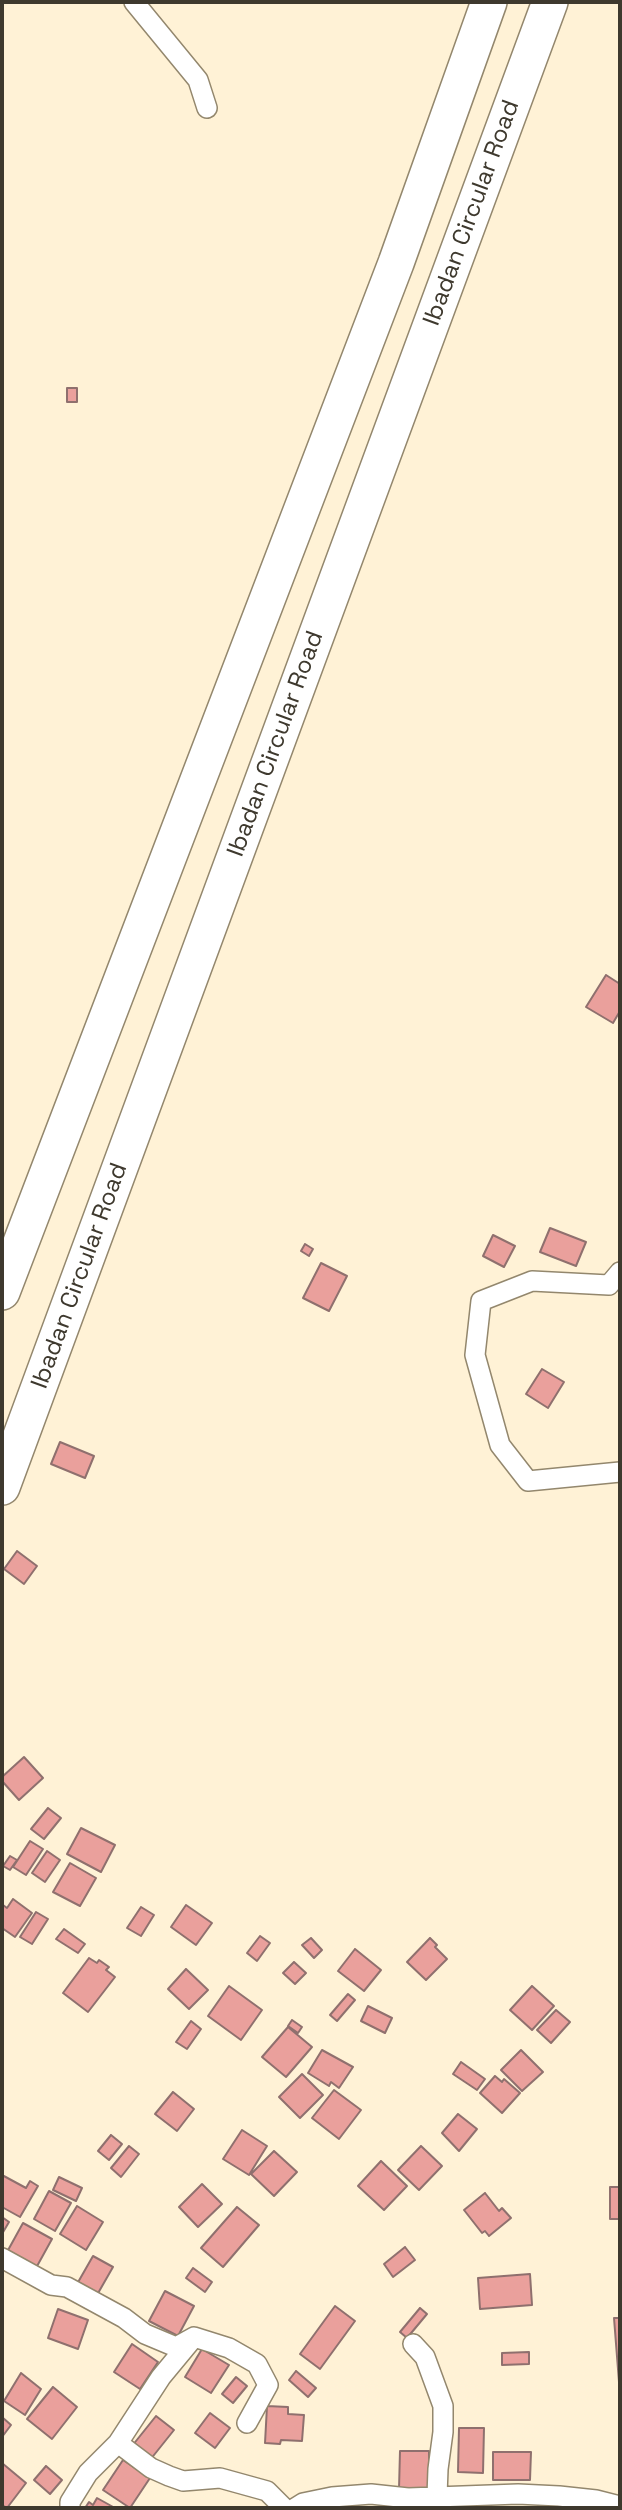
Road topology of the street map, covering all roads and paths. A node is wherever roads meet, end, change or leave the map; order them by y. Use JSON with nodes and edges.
{"nodes":[{"id":1,"x":134,"y":2,"type":"edge"},
{"id":2,"x":489,"y":2,"type":"edge"},
{"id":3,"x":550,"y":2,"type":"edge"},
{"id":4,"x":207,"y":108,"type":"dead end"},
{"id":5,"x":620,"y":1272,"type":"edge"},
{"id":6,"x":2,"y":1292,"type":"edge"},
{"id":7,"x":620,"y":1472,"type":"edge"},
{"id":8,"x":2,"y":1487,"type":"edge"},
{"id":9,"x":2,"y":2258,"type":"edge"},
{"id":10,"x":194,"y":2337,"type":"junction"},
{"id":11,"x":413,"y":2344,"type":"dead end"},
{"id":12,"x":247,"y":2423,"type":"dead end"},
{"id":13,"x":118,"y":2443,"type":"junction"},
{"id":14,"x":437,"y":2496,"type":"junction"},
{"id":15,"x":620,"y":2506,"type":"edge"},
{"id":16,"x":70,"y":2508,"type":"edge"},
{"id":17,"x":284,"y":2508,"type":"edge"},
{"id":18,"x":295,"y":2508,"type":"edge"}],
"edges":[{"from":1,"to":4,"type":"street"},
{"from":2,"to":6,"type":"highway"},
{"from":3,"to":8,"type":"highway","name":"Ibadan Circular Road"},
{"from":5,"to":7,"type":"street"},
{"from":9,"to":10,"type":"street"},
{"from":10,"to":12,"type":"street"},
{"from":10,"to":13,"type":"street"},
{"from":11,"to":14,"type":"street"},
{"from":13,"to":16,"type":"street"},
{"from":13,"to":17,"type":"street"},
{"from":14,"to":15,"type":"street"},
{"from":14,"to":18,"type":"street"}]}
